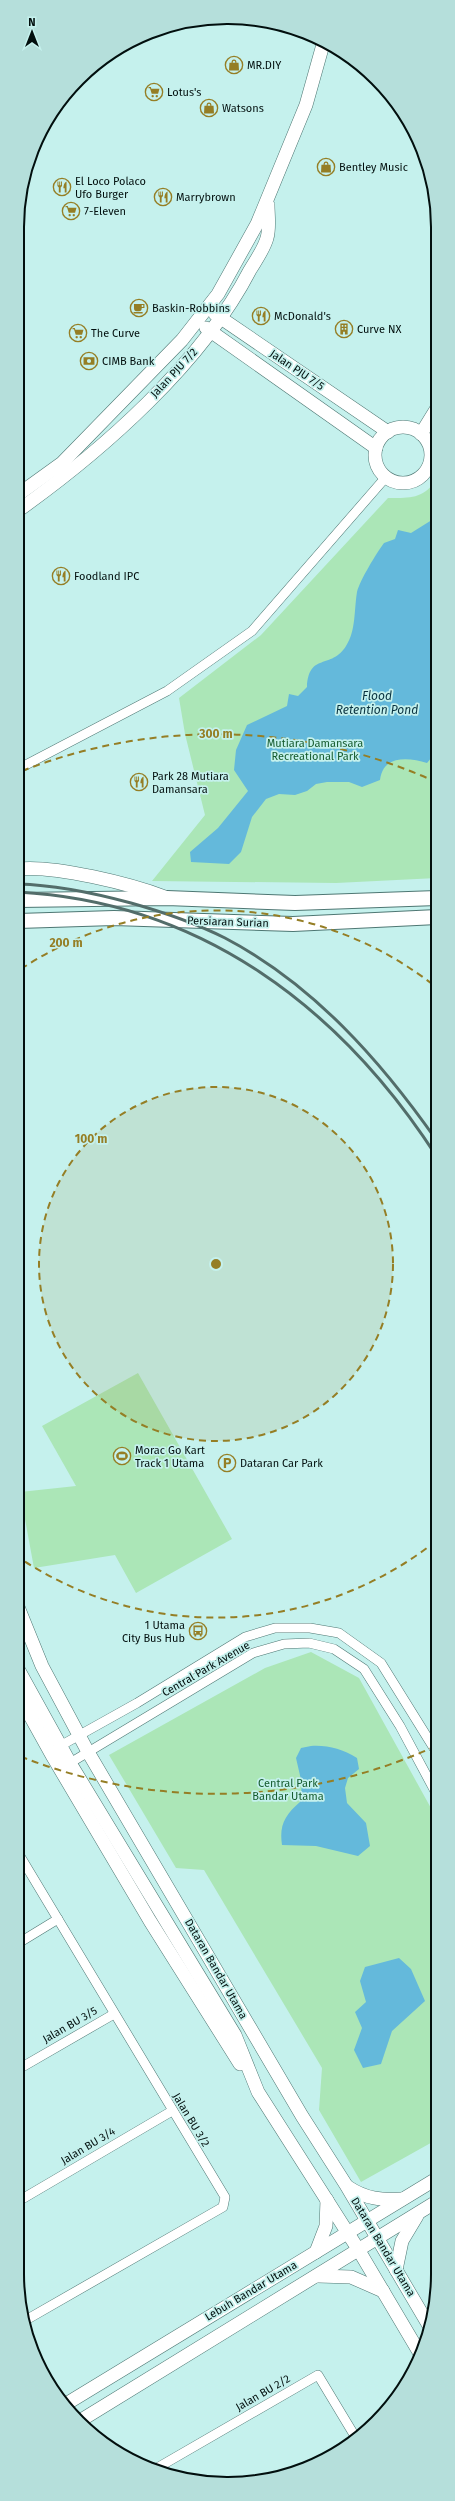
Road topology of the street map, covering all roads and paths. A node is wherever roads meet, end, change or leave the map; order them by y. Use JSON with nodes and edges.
{"nodes":[{"id":1,"x":322,"y":47,"type":"edge"},
{"id":2,"x":269,"y":194,"type":"junction"},
{"id":3,"x":207,"y":308,"type":"junction"},
{"id":4,"x":222,"y":318,"type":"junction"},
{"id":5,"x":197,"y":322,"type":"junction"},
{"id":6,"x":212,"y":332,"type":"junction"},
{"id":7,"x":431,"y":418,"type":"edge"},
{"id":8,"x":388,"y":432,"type":"junction"},
{"id":9,"x":421,"y":434,"type":"junction"},
{"id":10,"x":376,"y":448,"type":"junction"},
{"id":11,"x":386,"y":478,"type":"junction"},
{"id":12,"x":24,"y":490,"type":"edge"},
{"id":13,"x":24,"y":506,"type":"edge"},
{"id":14,"x":24,"y":766,"type":"edge"},
{"id":15,"x":24,"y":869,"type":"edge"},
{"id":16,"x":167,"y":898,"type":"junction"},
{"id":17,"x":431,"y":898,"type":"edge"},
{"id":18,"x":24,"y":900,"type":"edge"},
{"id":19,"x":431,"y":917,"type":"edge"},
{"id":20,"x":24,"y":921,"type":"edge"},
{"id":21,"x":52,"y":921,"type":"junction"},
{"id":22,"x":24,"y":926,"type":"edge"},
{"id":23,"x":24,"y":1624,"type":"edge"},
{"id":24,"x":24,"y":1682,"type":"edge"},
{"id":25,"x":26,"y":1687,"type":"junction"},
{"id":26,"x":79,"y":1735,"type":"junction"},
{"id":27,"x":431,"y":1743,"type":"edge"},
{"id":28,"x":60,"y":1746,"type":"junction"},
{"id":29,"x":88,"y":1752,"type":"junction"},
{"id":30,"x":70,"y":1763,"type":"junction"},
{"id":31,"x":431,"y":1785,"type":"edge"},
{"id":32,"x":24,"y":1862,"type":"edge"},
{"id":33,"x":58,"y":1919,"type":"junction"},
{"id":34,"x":24,"y":1940,"type":"edge"},
{"id":35,"x":114,"y":2014,"type":"junction"},
{"id":36,"x":24,"y":2066,"type":"edge"},
{"id":37,"x":258,"y":2092,"type":"junction"},
{"id":38,"x":172,"y":2111,"type":"junction"},
{"id":39,"x":431,"y":2182,"type":"edge"},
{"id":40,"x":346,"y":2185,"type":"junction"},
{"id":41,"x":24,"y":2198,"type":"edge"},
{"id":42,"x":404,"y":2199,"type":"junction"},
{"id":43,"x":327,"y":2200,"type":"junction"},
{"id":44,"x":431,"y":2205,"type":"edge"},
{"id":45,"x":420,"y":2212,"type":"junction"},
{"id":46,"x":367,"y":2221,"type":"junction"},
{"id":47,"x":348,"y":2233,"type":"junction"},
{"id":48,"x":377,"y":2238,"type":"junction"},
{"id":49,"x":358,"y":2249,"type":"junction"},
{"id":50,"x":316,"y":2252,"type":"junction"},
{"id":51,"x":396,"y":2270,"type":"junction"},
{"id":52,"x":314,"y":2276,"type":"junction"},
{"id":53,"x":383,"y":2291,"type":"junction"},
{"id":54,"x":29,"y":2318,"type":"edge"},
{"id":55,"x":425,"y":2320,"type":"edge"},
{"id":56,"x":417,"y":2348,"type":"edge"},
{"id":57,"x":70,"y":2402,"type":"edge"},
{"id":58,"x":85,"y":2418,"type":"edge"},
{"id":59,"x":353,"y":2433,"type":"edge"},
{"id":60,"x":161,"y":2466,"type":"edge"}],
"edges":[{"from":1,"to":2,"type":"main road","name":"Jalan PJU 7/2"},
{"from":2,"to":3,"type":"main road","name":"Jalan PJU 7/2"},
{"from":2,"to":4,"type":"main road","name":"Jalan PJU 7/2"},
{"from":3,"to":4,"type":"main road","name":"Jalan PJU 7/5"},
{"from":3,"to":5,"type":"main road","name":"Jalan PJU 7/2"},
{"from":4,"to":6,"type":"main road","name":"Jalan PJU 7/2"},
{"from":4,"to":8,"type":"main road","name":"Jalan PJU 7/5"},
{"from":5,"to":6,"type":"main road","name":"Jalan PJU 7/5"},
{"from":5,"to":12,"type":"main road","name":"Jalan PJU 7/2"},
{"from":6,"to":10,"type":"main road","name":"Jalan PJU 7/5"},
{"from":6,"to":13,"type":"main road","name":"Jalan PJU 7/2"},
{"from":7,"to":9,"type":"main road"},
{"from":8,"to":9,"type":"main road"},
{"from":8,"to":10,"type":"main road"},
{"from":9,"to":11,"type":"main road"},
{"from":10,"to":11,"type":"main road"},
{"from":11,"to":14,"type":"street"},
{"from":15,"to":16,"type":"main road","name":"Persiaran Surian"},
{"from":16,"to":17,"type":"main road","name":"Persiaran Surian"},
{"from":16,"to":18,"type":"main road","name":"Persiaran Surian"},
{"from":19,"to":21,"type":"main road","name":"Persiaran Surian"},
{"from":20,"to":21,"type":"main road","name":"Persiaran Surian"},
{"from":21,"to":22,"type":"main road"},
{"from":23,"to":26,"type":"main road","name":"Dataran Bandar Utama"},
{"from":24,"to":25,"type":"main road","name":"Dataran Bandar Utama"},
{"from":25,"to":28,"type":"main road","name":"Dataran Bandar Utama"},
{"from":25,"to":37,"type":"main road"},
{"from":26,"to":27,"type":"street","name":"Central Park Avenue"},
{"from":26,"to":28,"type":"street","name":"Central Park Avenue"},
{"from":26,"to":29,"type":"main road","name":"Dataran Bandar Utama"},
{"from":28,"to":30,"type":"main road","name":"Dataran Bandar Utama"},
{"from":29,"to":30,"type":"street","name":"Central Park Avenue"},
{"from":29,"to":31,"type":"street","name":"Central Park Avenue"},
{"from":29,"to":40,"type":"main road","name":"Dataran Bandar Utama"},
{"from":30,"to":37,"type":"main road","name":"Dataran Bandar Utama"},
{"from":32,"to":33,"type":"street","name":"Jalan BU 3/2"},
{"from":33,"to":34,"type":"street"},
{"from":33,"to":35,"type":"street","name":"Jalan BU 3/2"},
{"from":35,"to":36,"type":"street","name":"Jalan BU 3/5"},
{"from":35,"to":38,"type":"street","name":"Jalan BU 3/2"},
{"from":37,"to":43,"type":"main road","name":"Dataran Bandar Utama"},
{"from":38,"to":41,"type":"street","name":"Jalan BU 3/4"},
{"from":38,"to":54,"type":"street","name":"Jalan BU 3/2"},
{"from":39,"to":42,"type":"main road","name":"Lebuh Bandar Utama"},
{"from":40,"to":42,"type":"main road"},
{"from":40,"to":46,"type":"main road","name":"Dataran Bandar Utama"},
{"from":42,"to":46,"type":"main road","name":"Lebuh Bandar Utama"},
{"from":43,"to":47,"type":"main road","name":"Dataran Bandar Utama"},
{"from":43,"to":50,"type":"main road"},
{"from":44,"to":45,"type":"main road"},
{"from":45,"to":48,"type":"main road","name":"Lebuh Bandar Utama"},
{"from":45,"to":51,"type":"main road"},
{"from":46,"to":47,"type":"main road","name":"Lebuh Bandar Utama"},
{"from":46,"to":48,"type":"main road","name":"Dataran Bandar Utama"},
{"from":47,"to":49,"type":"main road","name":"Dataran Bandar Utama"},
{"from":47,"to":50,"type":"main road","name":"Lebuh Bandar Utama"},
{"from":48,"to":49,"type":"main road","name":"Lebuh Bandar Utama"},
{"from":48,"to":51,"type":"main road","name":"Dataran Bandar Utama"},
{"from":49,"to":52,"type":"main road","name":"Lebuh Bandar Utama"},
{"from":49,"to":53,"type":"main road","name":"Dataran Bandar Utama"},
{"from":50,"to":57,"type":"main road","name":"Lebuh Bandar Utama"},
{"from":51,"to":55,"type":"main road","name":"Dataran Bandar Utama"},
{"from":52,"to":53,"type":"main road"},
{"from":52,"to":58,"type":"main road","name":"Lebuh Bandar Utama"},
{"from":53,"to":56,"type":"main road","name":"Dataran Bandar Utama"},
{"from":59,"to":60,"type":"street","name":"Jalan BU 2/2"}]}
